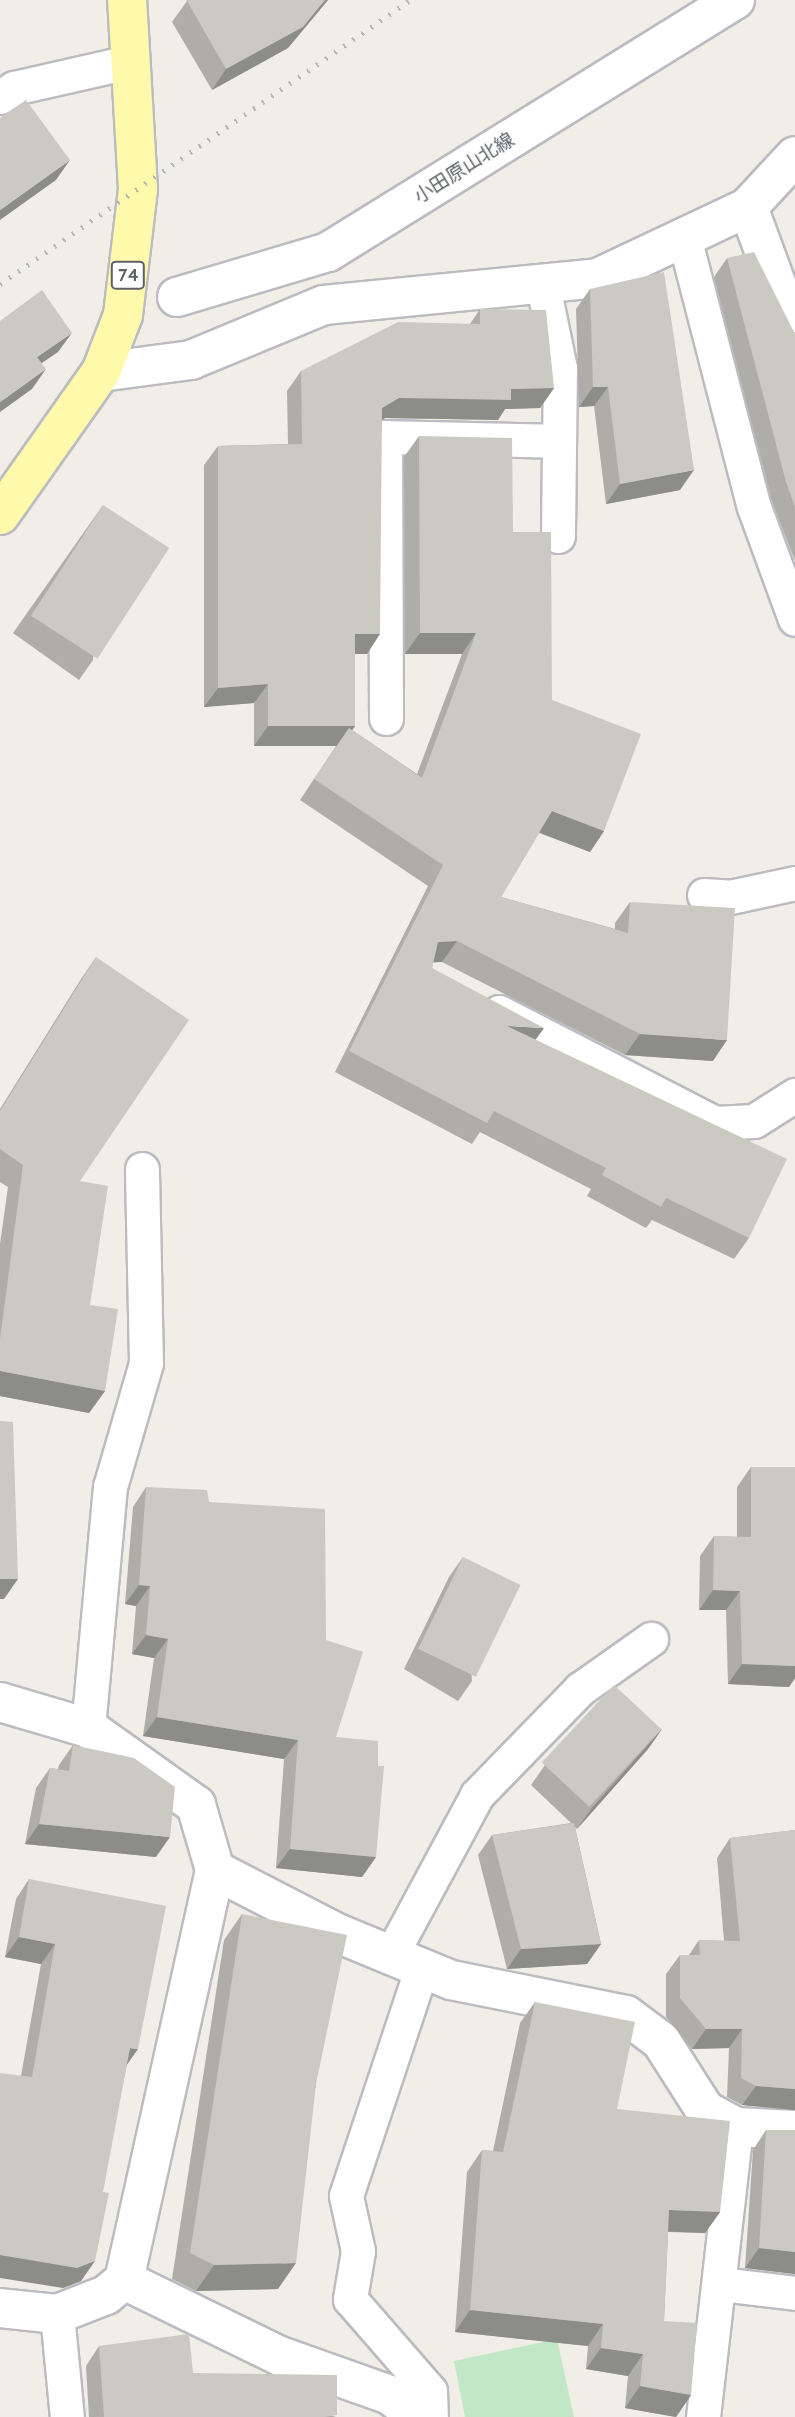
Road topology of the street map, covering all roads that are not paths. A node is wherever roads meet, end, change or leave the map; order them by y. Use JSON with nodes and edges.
{"nodes":[{"id":1,"x":127,"y":0,"type":"edge"},
{"id":2,"x":734,"y":0,"type":"edge"},
{"id":3,"x":128,"y":62,"type":"junction"},
{"id":4,"x":0,"y":97,"type":"edge"},
{"id":5,"x":791,"y":164,"type":"edge"},
{"id":6,"x":748,"y":207,"type":"junction"},
{"id":7,"x":684,"y":237,"type":"junction"},
{"id":8,"x":544,"y":286,"type":"junction"},
{"id":9,"x":177,"y":298,"type":"dead end"},
{"id":10,"x":795,"y":335,"type":"edge"},
{"id":11,"x":101,"y":372,"type":"junction"},
{"id":12,"x":559,"y":441,"type":"junction"},
{"id":13,"x":0,"y":515,"type":"edge"},
{"id":14,"x":558,"y":536,"type":"dead end"},
{"id":15,"x":795,"y":620,"type":"edge"},
{"id":16,"x":386,"y":718,"type":"dead end"},
{"id":17,"x":795,"y":883,"type":"edge"},
{"id":18,"x":704,"y":895,"type":"dead end"},
{"id":19,"x":470,"y":998,"type":"edge"},
{"id":20,"x":795,"y":1095,"type":"edge"},
{"id":21,"x":142,"y":1169,"type":"dead end"},
{"id":22,"x":651,"y":1639,"type":"dead end"},
{"id":23,"x":0,"y":1702,"type":"edge"},
{"id":24,"x":88,"y":1728,"type":"junction"},
{"id":25,"x":215,"y":1870,"type":"junction"},
{"id":26,"x":407,"y":1960,"type":"junction"},
{"id":27,"x":736,"y":2127,"type":"junction"},
{"id":28,"x":795,"y":2130,"type":"edge"},
{"id":29,"x":124,"y":2280,"type":"junction"},
{"id":30,"x":720,"y":2284,"type":"junction"},
{"id":31,"x":795,"y":2293,"type":"edge"},
{"id":32,"x":0,"y":2308,"type":"edge"},
{"id":33,"x":57,"y":2314,"type":"junction"},
{"id":34,"x":67,"y":2417,"type":"edge"},
{"id":35,"x":418,"y":2417,"type":"edge"},
{"id":36,"x":431,"y":2417,"type":"edge"},
{"id":37,"x":703,"y":2417,"type":"edge"}],
"edges":[{"from":1,"to":3,"type":"main road","number":"74"},
{"from":2,"to":9,"type":"street","name":"小田原山北線"},
{"from":3,"to":4,"type":"lane"},
{"from":3,"to":11,"type":"main road","number":"74"},
{"from":5,"to":6,"type":"street"},
{"from":6,"to":7,"type":"street"},
{"from":6,"to":10,"type":"street"},
{"from":7,"to":8,"type":"street"},
{"from":7,"to":15,"type":"lane"},
{"from":8,"to":11,"type":"street"},
{"from":8,"to":12,"type":"lane"},
{"from":11,"to":13,"type":"main road","number":"74"},
{"from":12,"to":14,"type":"lane"},
{"from":12,"to":16,"type":"lane"},
{"from":17,"to":18,"type":"lane"},
{"from":19,"to":20,"type":"lane"},
{"from":21,"to":24,"type":"lane"},
{"from":22,"to":26,"type":"lane"},
{"from":23,"to":24,"type":"street"},
{"from":24,"to":25,"type":"street"},
{"from":25,"to":26,"type":"street"},
{"from":25,"to":29,"type":"street"},
{"from":26,"to":27,"type":"street"},
{"from":26,"to":36,"type":"lane"},
{"from":27,"to":28,"type":"street"},
{"from":27,"to":30,"type":"lane"},
{"from":29,"to":33,"type":"street"},
{"from":29,"to":35,"type":"street"},
{"from":30,"to":31,"type":"lane"},
{"from":30,"to":37,"type":"lane"},
{"from":32,"to":33,"type":"street"},
{"from":33,"to":34,"type":"lane"}]}
